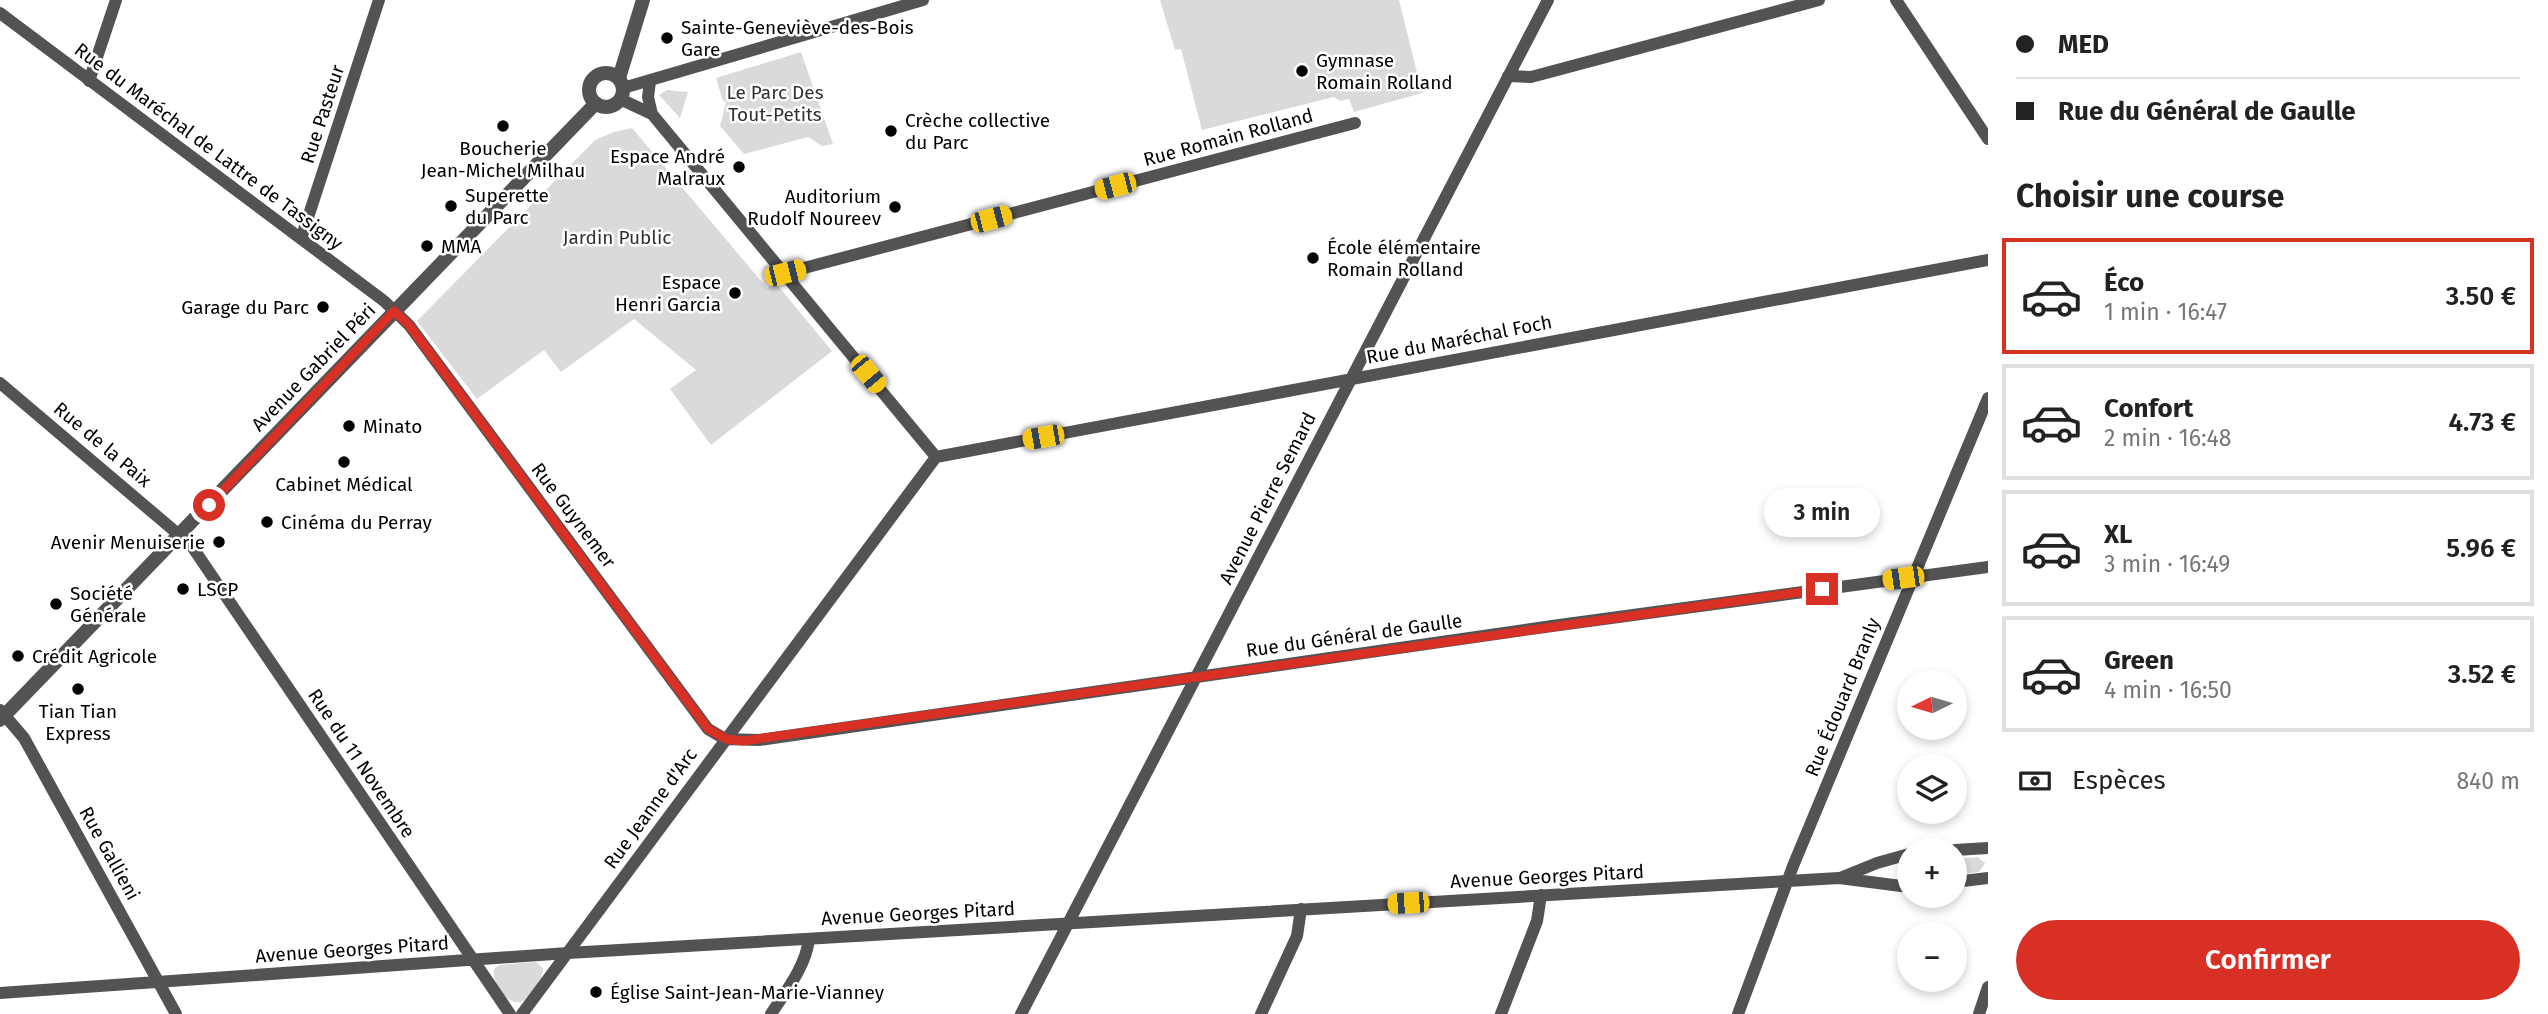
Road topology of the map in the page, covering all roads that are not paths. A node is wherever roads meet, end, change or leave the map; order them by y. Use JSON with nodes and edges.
{"nodes":[{"id":1,"x":116,"y":0,"type":"edge"},
{"id":2,"x":379,"y":0,"type":"edge"},
{"id":3,"x":643,"y":0,"type":"edge"},
{"id":4,"x":923,"y":0,"type":"edge"},
{"id":5,"x":1548,"y":0,"type":"edge"},
{"id":6,"x":1819,"y":0,"type":"edge"},
{"id":7,"x":1897,"y":0,"type":"edge"},
{"id":8,"x":1883,"y":1,"type":"edge"},
{"id":9,"x":0,"y":13,"type":"edge"},
{"id":10,"x":1508,"y":76,"type":"junction"},
{"id":11,"x":89,"y":81,"type":"junction"},
{"id":12,"x":650,"y":82,"type":"junction"},
{"id":13,"x":621,"y":88,"type":"junction"},
{"id":14,"x":596,"y":103,"type":"junction"},
{"id":15,"x":652,"y":114,"type":"junction"},
{"id":16,"x":1355,"y":123,"type":"dead end"},
{"id":17,"x":1988,"y":139,"type":"edge"},
{"id":18,"x":301,"y":239,"type":"junction"},
{"id":19,"x":1988,"y":260,"type":"edge"},
{"id":20,"x":785,"y":273,"type":"junction"},
{"id":21,"x":394,"y":311,"type":"junction"},
{"id":22,"x":1351,"y":379,"type":"junction"},
{"id":23,"x":0,"y":383,"type":"edge"},
{"id":24,"x":1988,"y":398,"type":"edge"},
{"id":25,"x":936,"y":457,"type":"junction"},
{"id":26,"x":180,"y":535,"type":"junction"},
{"id":27,"x":1988,"y":567,"type":"edge"},
{"id":28,"x":1913,"y":577,"type":"junction"},
{"id":29,"x":1196,"y":678,"type":"junction"},
{"id":30,"x":2,"y":715,"type":"edge"},
{"id":31,"x":726,"y":739,"type":"junction"},
{"id":32,"x":1988,"y":848,"type":"edge"},
{"id":33,"x":1967,"y":849,"type":"edge"},
{"id":34,"x":1897,"y":857,"type":"edge"},
{"id":35,"x":1839,"y":878,"type":"junction"},
{"id":36,"x":1988,"y":878,"type":"edge"},
{"id":37,"x":1788,"y":881,"type":"junction"},
{"id":38,"x":1967,"y":881,"type":"edge"},
{"id":39,"x":1897,"y":885,"type":"edge"},
{"id":40,"x":1541,"y":895,"type":"junction"},
{"id":41,"x":1301,"y":909,"type":"junction"},
{"id":42,"x":1069,"y":923,"type":"junction"},
{"id":43,"x":808,"y":939,"type":"junction"},
{"id":44,"x":568,"y":953,"type":"junction"},
{"id":45,"x":473,"y":960,"type":"junction"},
{"id":46,"x":159,"y":982,"type":"junction"},
{"id":47,"x":1988,"y":987,"type":"edge"},
{"id":48,"x":0,"y":993,"type":"edge"},
{"id":49,"x":176,"y":1014,"type":"edge"},
{"id":50,"x":510,"y":1014,"type":"edge"},
{"id":51,"x":522,"y":1014,"type":"edge"},
{"id":52,"x":771,"y":1014,"type":"edge"},
{"id":53,"x":1021,"y":1014,"type":"edge"},
{"id":54,"x":1261,"y":1014,"type":"edge"},
{"id":55,"x":1501,"y":1014,"type":"edge"},
{"id":56,"x":1738,"y":1014,"type":"edge"},
{"id":57,"x":1979,"y":1014,"type":"edge"}],
"edges":[{"from":1,"to":11,"type":"street"},
{"from":2,"to":18,"type":"street","name":"Rue Pasteur"},
{"from":3,"to":13,"type":"street"},
{"from":4,"to":12,"type":"street"},
{"from":5,"to":10,"type":"street","name":"Avenue Pierre Semard"},
{"from":6,"to":10,"type":"street"},
{"from":7,"to":8,"type":"street"},
{"from":7,"to":17,"type":"street"},
{"from":9,"to":11,"type":"street","name":"Rue du Maréchal de Lattre de Tassigny"},
{"from":10,"to":22,"type":"street","name":"Avenue Pierre Semard"},
{"from":11,"to":18,"type":"street","name":"Rue du Maréchal de Lattre de Tassigny"},
{"from":12,"to":13,"type":"street"},
{"from":12,"to":15,"type":"street"},
{"from":13,"to":14,"type":"street"},
{"from":13,"to":14,"type":"street"},
{"from":13,"to":15,"type":"street"},
{"from":14,"to":21,"type":"street","name":"Avenue Gabriel Péri"},
{"from":15,"to":20,"type":"street"},
{"from":16,"to":20,"type":"street","name":"Rue Romain Rolland"},
{"from":18,"to":21,"type":"street","name":"Rue du Maréchal de Lattre de Tassigny"},
{"from":19,"to":22,"type":"street","name":"Rue du Maréchal Foch"},
{"from":20,"to":25,"type":"street"},
{"from":21,"to":26,"type":"street","name":"Avenue Gabriel Péri"},
{"from":21,"to":31,"type":"street","name":"Rue Guynemer"},
{"from":22,"to":25,"type":"street","name":"Rue du Maréchal Foch"},
{"from":22,"to":29,"type":"street","name":"Avenue Pierre Semard"},
{"from":23,"to":26,"type":"street","name":"Rue de la Paix"},
{"from":24,"to":28,"type":"street","name":"Rue Édouard Branly"},
{"from":25,"to":31,"type":"street","name":"Rue Jeanne d'Arc"},
{"from":26,"to":30,"type":"street","name":"Avenue Gabriel Péri"},
{"from":26,"to":45,"type":"street","name":"Rue du 11 Novembre"},
{"from":27,"to":28,"type":"street","name":"Rue du Général de Gaulle"},
{"from":28,"to":29,"type":"street","name":"Rue du Général de Gaulle"},
{"from":28,"to":37,"type":"street","name":"Rue Édouard Branly"},
{"from":29,"to":31,"type":"street","name":"Rue du Général de Gaulle"},
{"from":29,"to":42,"type":"street","name":"Avenue Pierre Semard"},
{"from":30,"to":46,"type":"street","name":"Rue Gallieni"},
{"from":31,"to":44,"type":"street","name":"Rue Jeanne d'Arc"},
{"from":32,"to":33,"type":"street"},
{"from":34,"to":35,"type":"street","name":"Avenue Georges Pitard"},
{"from":35,"to":37,"type":"street","name":"Avenue Georges Pitard"},
{"from":35,"to":39,"type":"street","name":"Avenue Georges Pitard"},
{"from":36,"to":38,"type":"street"},
{"from":37,"to":40,"type":"street","name":"Avenue Georges Pitard"},
{"from":37,"to":56,"type":"street","name":"Rue Édouard Branly"},
{"from":40,"to":41,"type":"street","name":"Avenue Georges Pitard"},
{"from":40,"to":55,"type":"street"},
{"from":41,"to":42,"type":"street","name":"Avenue Georges Pitard"},
{"from":41,"to":54,"type":"street"},
{"from":42,"to":43,"type":"street","name":"Avenue Georges Pitard"},
{"from":42,"to":53,"type":"street","name":"Avenue Pierre Semard"},
{"from":43,"to":44,"type":"street","name":"Avenue Georges Pitard"},
{"from":43,"to":52,"type":"street"},
{"from":44,"to":45,"type":"street","name":"Avenue Georges Pitard"},
{"from":44,"to":51,"type":"street","name":"Rue Jeanne d'Arc"},
{"from":45,"to":46,"type":"street","name":"Avenue Georges Pitard"},
{"from":45,"to":50,"type":"street","name":"Rue du 11 Novembre"},
{"from":46,"to":48,"type":"street","name":"Avenue Georges Pitard"},
{"from":46,"to":49,"type":"street","name":"Rue Gallieni"},
{"from":47,"to":57,"type":"street"}]}
